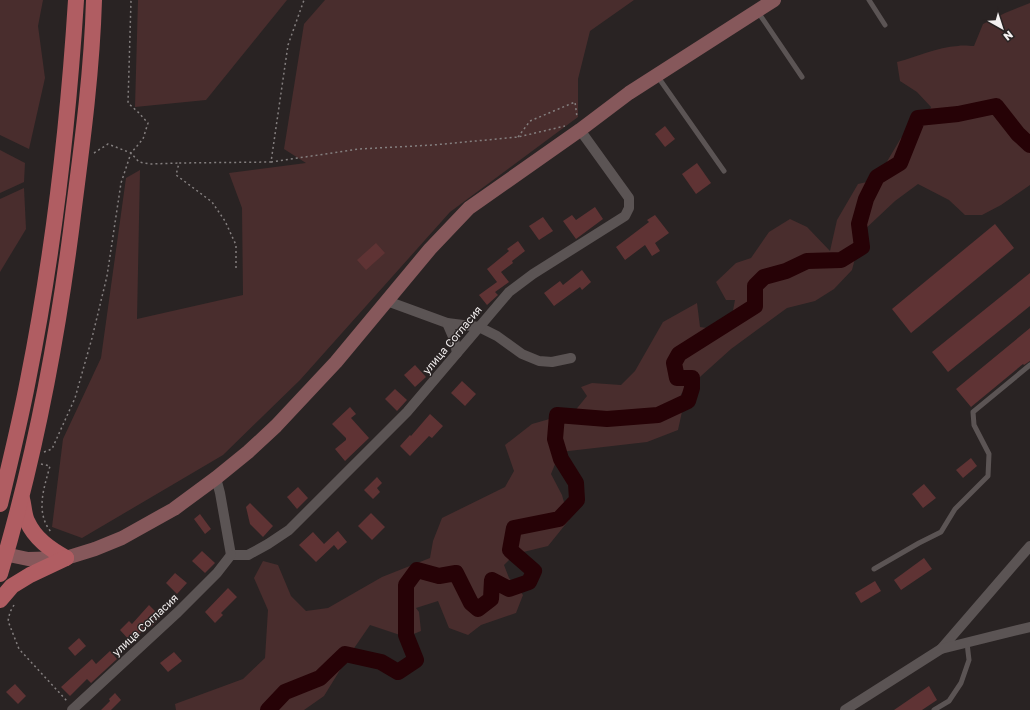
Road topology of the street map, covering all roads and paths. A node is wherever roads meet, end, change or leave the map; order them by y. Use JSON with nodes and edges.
{"nodes":[{"id":1,"x":76,"y":0,"type":"edge"},
{"id":2,"x":94,"y":0,"type":"edge"},
{"id":3,"x":131,"y":0,"type":"edge"},
{"id":4,"x":304,"y":0,"type":"edge"},
{"id":5,"x":774,"y":0,"type":"edge"},
{"id":6,"x":869,"y":0,"type":"edge"},
{"id":7,"x":757,"y":11,"type":"junction"},
{"id":8,"x":885,"y":25,"type":"dead end"},
{"id":9,"x":656,"y":74,"type":"junction"},
{"id":10,"x":802,"y":77,"type":"dead end"},
{"id":11,"x":595,"y":119,"type":"junction"},
{"id":12,"x":566,"y":126,"type":"dead end"},
{"id":13,"x":580,"y":130,"type":"junction"},
{"id":14,"x":518,"y":137,"type":"junction"},
{"id":15,"x":131,"y":153,"type":"junction"},
{"id":16,"x":81,"y":156,"type":"junction"},
{"id":17,"x":272,"y":162,"type":"junction"},
{"id":18,"x":182,"y":163,"type":"junction"},
{"id":19,"x":724,"y":171,"type":"dead end"},
{"id":20,"x":236,"y":268,"type":"dead end"},
{"id":21,"x":387,"y":301,"type":"junction"},
{"id":22,"x":447,"y":323,"type":"junction"},
{"id":23,"x":479,"y":327,"type":"junction"},
{"id":24,"x":457,"y":353,"type":"junction"},
{"id":25,"x":571,"y":358,"type":"dead end"},
{"id":26,"x":1030,"y":365,"type":"edge"},
{"id":27,"x":31,"y":460,"type":"junction"},
{"id":28,"x":50,"y":466,"type":"dead end"},
{"id":29,"x":216,"y":478,"type":"junction"},
{"id":30,"x":22,"y":496,"type":"junction"},
{"id":31,"x":42,"y":499,"type":"dead end"},
{"id":32,"x":0,"y":504,"type":"edge"},
{"id":33,"x":1030,"y":546,"type":"edge"},
{"id":34,"x":3,"y":553,"type":"edge"},
{"id":35,"x":231,"y":555,"type":"junction"},
{"id":36,"x":66,"y":558,"type":"junction"},
{"id":37,"x":874,"y":569,"type":"dead end"},
{"id":38,"x":0,"y":574,"type":"edge"},
{"id":39,"x":8,"y":600,"type":"edge"},
{"id":40,"x":1030,"y":627,"type":"edge"},
{"id":41,"x":967,"y":643,"type":"junction"},
{"id":42,"x":941,"y":649,"type":"junction"},
{"id":43,"x":73,"y":709,"type":"edge"},
{"id":44,"x":845,"y":710,"type":"edge"},
{"id":45,"x":934,"y":710,"type":"edge"}],
"edges":[{"from":1,"to":32,"type":"main road"},
{"from":2,"to":16,"type":"main road"},
{"from":3,"to":15,"type":"path"},
{"from":4,"to":17,"type":"path"},
{"from":5,"to":7,"type":"street"},
{"from":6,"to":8,"type":"lane"},
{"from":7,"to":9,"type":"street"},
{"from":7,"to":10,"type":"lane"},
{"from":9,"to":11,"type":"street"},
{"from":9,"to":19,"type":"lane"},
{"from":11,"to":13,"type":"street"},
{"from":11,"to":14,"type":"path"},
{"from":12,"to":14,"type":"path"},
{"from":13,"to":21,"type":"street"},
{"from":13,"to":23,"type":"street","name":"улица Согласия"},
{"from":14,"to":17,"type":"path"},
{"from":15,"to":16,"type":"path"},
{"from":15,"to":18,"type":"path"},
{"from":15,"to":27,"type":"path"},
{"from":16,"to":27,"type":"main road"},
{"from":17,"to":18,"type":"path"},
{"from":18,"to":20,"type":"path"},
{"from":21,"to":22,"type":"street"},
{"from":21,"to":29,"type":"street"},
{"from":22,"to":23,"type":"street"},
{"from":22,"to":24,"type":"street"},
{"from":23,"to":24,"type":"street","name":"улица Согласия"},
{"from":23,"to":25,"type":"street"},
{"from":24,"to":35,"type":"street","name":"улица Согласия"},
{"from":26,"to":37,"type":"lane"},
{"from":27,"to":30,"type":"main road"},
{"from":28,"to":31,"type":"path"},
{"from":29,"to":35,"type":"street"},
{"from":29,"to":36,"type":"street"},
{"from":30,"to":34,"type":"main road"},
{"from":30,"to":36,"type":"main road"},
{"from":33,"to":42,"type":"street"},
{"from":34,"to":36,"type":"street"},
{"from":34,"to":38,"type":"main road"},
{"from":35,"to":43,"type":"street","name":"улица Согласия"},
{"from":36,"to":39,"type":"main road"},
{"from":39,"to":43,"type":"path"},
{"from":40,"to":41,"type":"street"},
{"from":41,"to":42,"type":"street"},
{"from":41,"to":45,"type":"lane"},
{"from":42,"to":44,"type":"street"}]}
